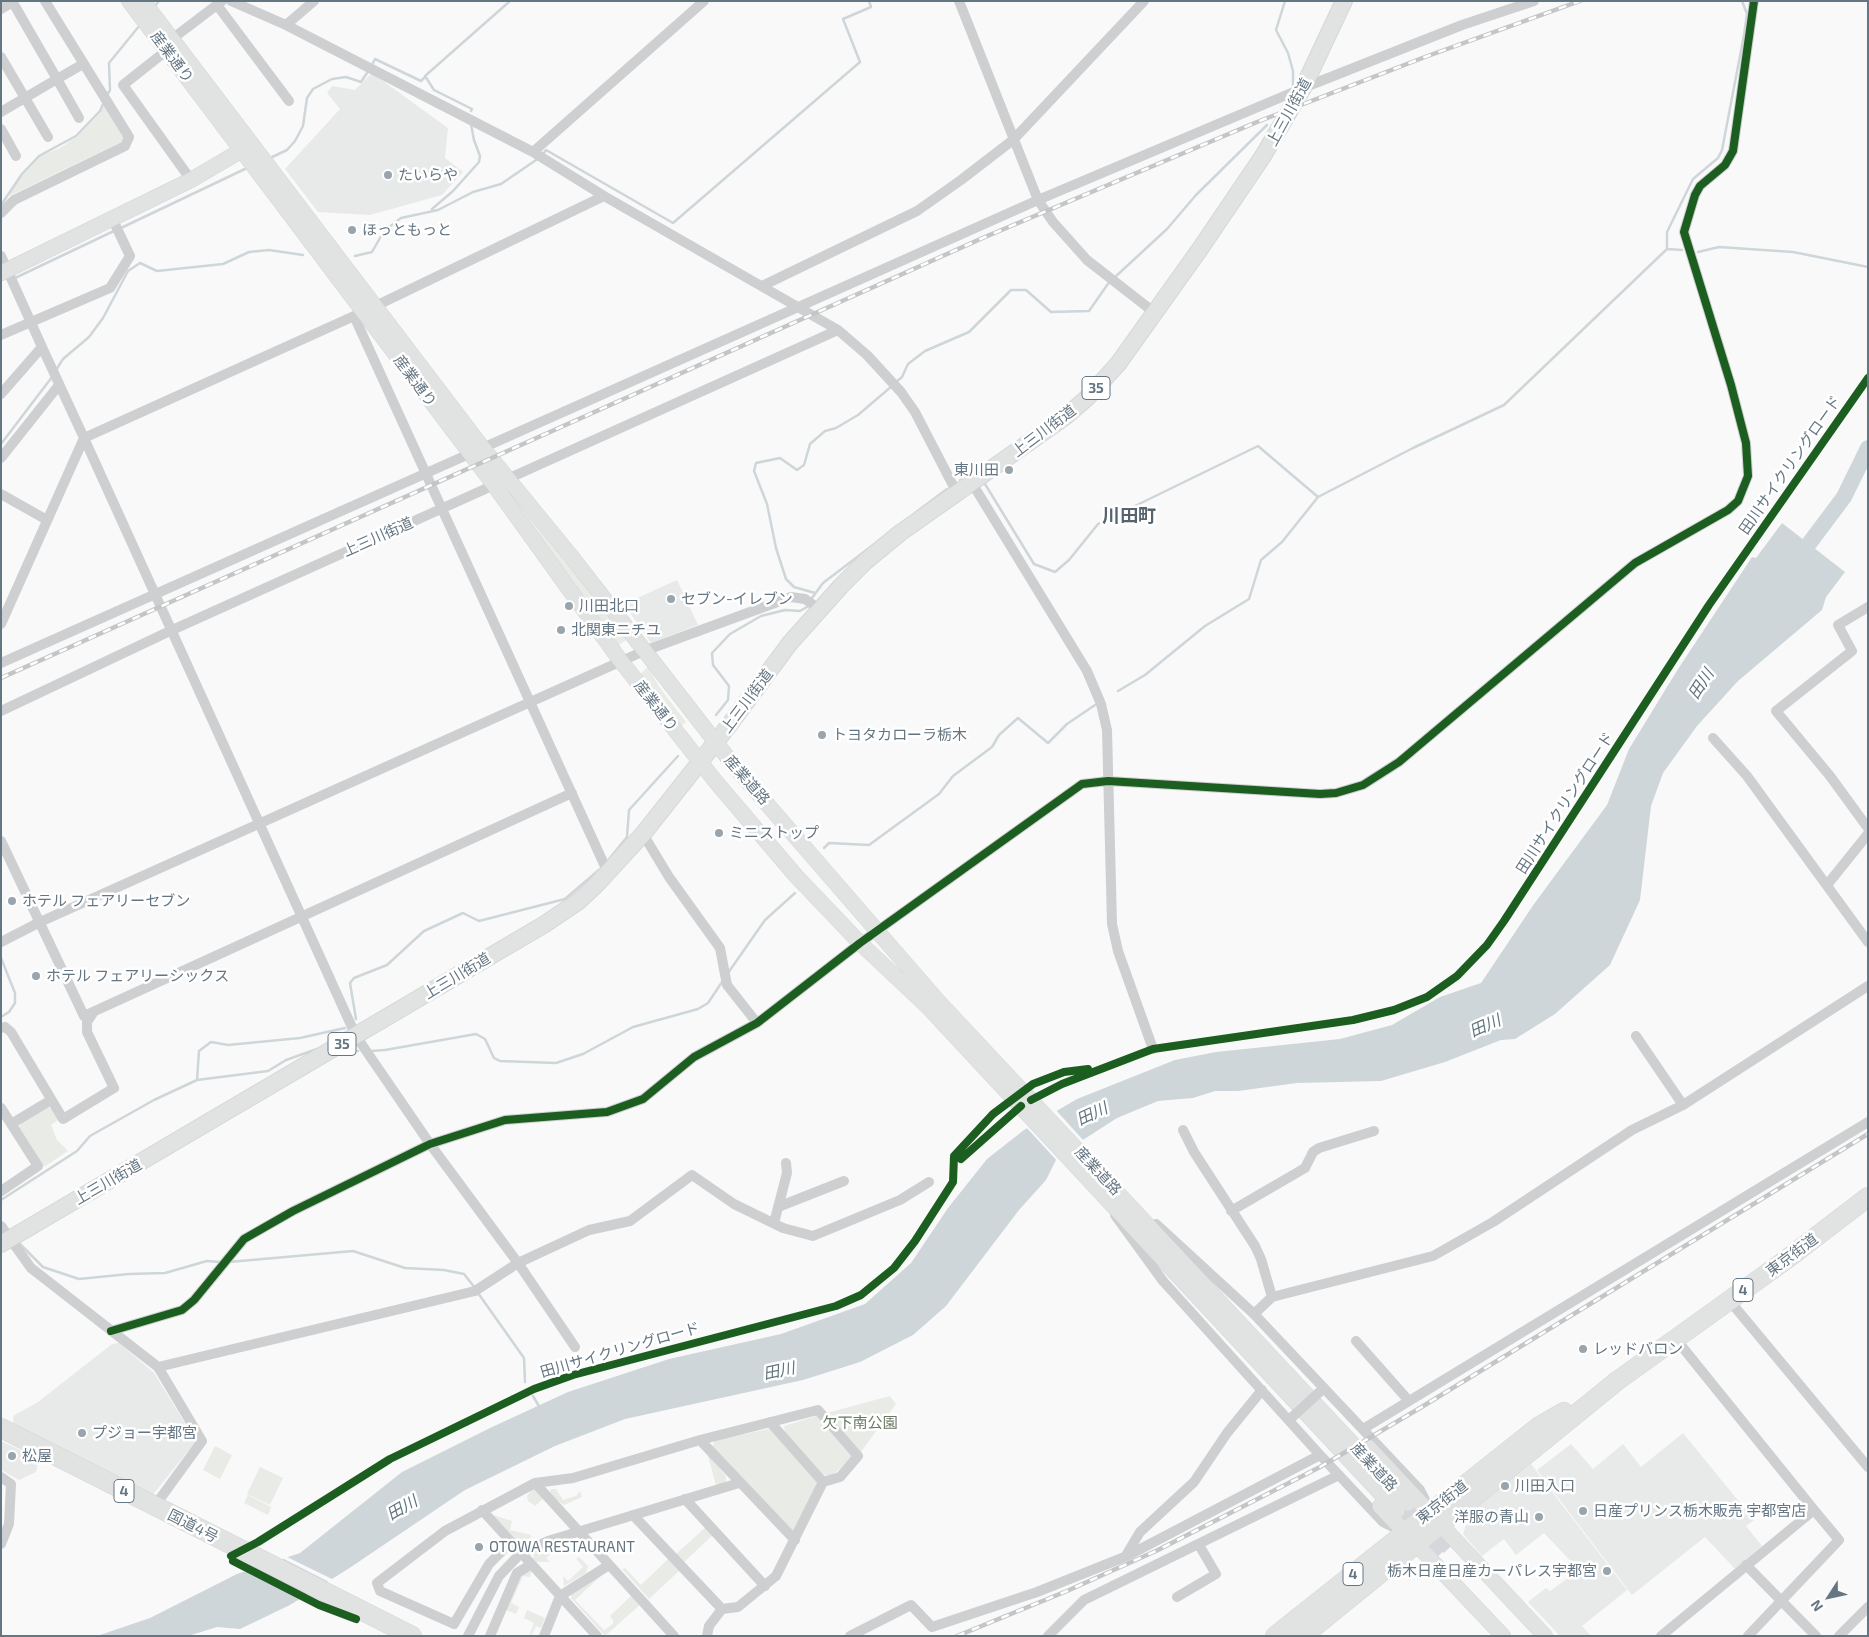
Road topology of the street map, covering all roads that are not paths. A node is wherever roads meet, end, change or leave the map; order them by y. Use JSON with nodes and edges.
{"nodes":[{"id":1,"x":45,"y":1,"type":"edge"},
{"id":2,"x":129,"y":1,"type":"edge"},
{"id":3,"x":143,"y":1,"type":"edge"},
{"id":4,"x":231,"y":1,"type":"edge"},
{"id":5,"x":314,"y":1,"type":"edge"},
{"id":6,"x":704,"y":1,"type":"edge"},
{"id":7,"x":959,"y":1,"type":"edge"},
{"id":8,"x":1144,"y":1,"type":"edge"},
{"id":9,"x":1344,"y":1,"type":"edge"},
{"id":10,"x":1534,"y":1,"type":"edge"},
{"id":11,"x":1754,"y":1,"type":"edge"},
{"id":12,"x":13,"y":2,"type":"edge"},
{"id":13,"x":220,"y":3,"type":"edge"},
{"id":14,"x":1,"y":9,"type":"edge"},
{"id":15,"x":286,"y":25,"type":"junction"},
{"id":16,"x":169,"y":45,"type":"junction"},
{"id":17,"x":1,"y":57,"type":"edge"},
{"id":18,"x":83,"y":64,"type":"junction"},
{"id":19,"x":57,"y":80,"type":"junction"},
{"id":20,"x":1303,"y":88,"type":"junction"},
{"id":21,"x":26,"y":98,"type":"junction"},
{"id":22,"x":289,"y":101,"type":"dead end"},
{"id":23,"x":1,"y":112,"type":"edge"},
{"id":24,"x":79,"y":118,"type":"dead end"},
{"id":25,"x":1,"y":129,"type":"edge"},
{"id":26,"x":48,"y":137,"type":"dead end"},
{"id":27,"x":1013,"y":140,"type":"junction"},
{"id":28,"x":247,"y":148,"type":"junction"},
{"id":29,"x":533,"y":152,"type":"junction"},
{"id":30,"x":16,"y":156,"type":"dead end"},
{"id":31,"x":191,"y":180,"type":"junction"},
{"id":32,"x":604,"y":196,"type":"junction"},
{"id":33,"x":1038,"y":200,"type":"junction"},
{"id":34,"x":3,"y":208,"type":"edge"},
{"id":35,"x":112,"y":218,"type":"junction"},
{"id":36,"x":4,"y":266,"type":"edge"},
{"id":37,"x":762,"y":286,"type":"junction"},
{"id":38,"x":797,"y":305,"type":"junction"},
{"id":39,"x":364,"y":311,"type":"junction"},
{"id":40,"x":1155,"y":313,"type":"junction"},
{"id":41,"x":31,"y":322,"type":"junction"},
{"id":42,"x":838,"y":330,"type":"junction"},
{"id":43,"x":1,"y":335,"type":"edge"},
{"id":44,"x":42,"y":347,"type":"junction"},
{"id":45,"x":59,"y":385,"type":"junction"},
{"id":46,"x":1,"y":394,"type":"edge"},
{"id":47,"x":84,"y":438,"type":"junction"},
{"id":48,"x":476,"y":450,"type":"junction"},
{"id":49,"x":1,"y":458,"type":"edge"},
{"id":50,"x":426,"y":473,"type":"junction"},
{"id":51,"x":501,"y":482,"type":"junction"},
{"id":52,"x":972,"y":483,"type":"junction"},
{"id":53,"x":957,"y":493,"type":"junction"},
{"id":54,"x":1,"y":494,"type":"edge"},
{"id":55,"x":442,"y":508,"type":"junction"},
{"id":56,"x":47,"y":520,"type":"junction"},
{"id":57,"x":154,"y":594,"type":"junction"},
{"id":58,"x":1868,"y":607,"type":"edge"},
{"id":59,"x":819,"y":609,"type":"junction"},
{"id":60,"x":1,"y":624,"type":"edge"},
{"id":61,"x":170,"y":631,"type":"junction"},
{"id":62,"x":644,"y":651,"type":"junction"},
{"id":63,"x":620,"y":660,"type":"junction"},
{"id":64,"x":1,"y":663,"type":"edge"},
{"id":65,"x":530,"y":701,"type":"junction"},
{"id":66,"x":1,"y":711,"type":"edge"},
{"id":67,"x":1713,"y":738,"type":"dead end"},
{"id":68,"x":715,"y":743,"type":"junction"},
{"id":69,"x":700,"y":762,"type":"junction"},
{"id":70,"x":1108,"y":781,"type":"junction"},
{"id":71,"x":572,"y":793,"type":"junction"},
{"id":72,"x":258,"y":823,"type":"junction"},
{"id":73,"x":1868,"y":828,"type":"edge"},
{"id":74,"x":643,"y":834,"type":"junction"},
{"id":75,"x":1868,"y":834,"type":"edge"},
{"id":76,"x":1,"y":840,"type":"edge"},
{"id":77,"x":608,"y":873,"type":"junction"},
{"id":78,"x":1826,"y":885,"type":"junction"},
{"id":79,"x":301,"y":917,"type":"junction"},
{"id":80,"x":40,"y":922,"type":"junction"},
{"id":81,"x":878,"y":930,"type":"junction"},
{"id":82,"x":1,"y":942,"type":"edge"},
{"id":83,"x":1868,"y":942,"type":"edge"},
{"id":84,"x":860,"y":943,"type":"junction"},
{"id":85,"x":1868,"y":986,"type":"edge"},
{"id":86,"x":94,"y":1012,"type":"junction"},
{"id":87,"x":756,"y":1023,"type":"junction"},
{"id":88,"x":1,"y":1028,"type":"edge"},
{"id":89,"x":356,"y":1036,"type":"junction"},
{"id":90,"x":1636,"y":1036,"type":"dead end"},
{"id":91,"x":1153,"y":1049,"type":"dead end"},
{"id":92,"x":51,"y":1100,"type":"junction"},
{"id":93,"x":1683,"y":1105,"type":"junction"},
{"id":94,"x":1,"y":1108,"type":"edge"},
{"id":95,"x":1031,"y":1108,"type":"junction"},
{"id":96,"x":1868,"y":1122,"type":"edge"},
{"id":97,"x":11,"y":1124,"type":"junction"},
{"id":98,"x":1183,"y":1130,"type":"dead end"},
{"id":99,"x":1374,"y":1130,"type":"dead end"},
{"id":100,"x":430,"y":1144,"type":"junction"},
{"id":101,"x":786,"y":1163,"type":"dead end"},
{"id":102,"x":844,"y":1181,"type":"dead end"},
{"id":103,"x":930,"y":1182,"type":"dead end"},
{"id":104,"x":1105,"y":1188,"type":"junction"},
{"id":105,"x":1,"y":1191,"type":"edge"},
{"id":106,"x":1868,"y":1197,"type":"edge"},
{"id":107,"x":778,"y":1207,"type":"junction"},
{"id":108,"x":1232,"y":1211,"type":"junction"},
{"id":109,"x":774,"y":1223,"type":"junction"},
{"id":110,"x":4,"y":1237,"type":"edge"},
{"id":111,"x":518,"y":1263,"type":"junction"},
{"id":112,"x":1194,"y":1283,"type":"junction"},
{"id":113,"x":1272,"y":1297,"type":"junction"},
{"id":114,"x":1729,"y":1300,"type":"junction"},
{"id":115,"x":1254,"y":1314,"type":"junction"},
{"id":116,"x":111,"y":1331,"type":"junction"},
{"id":117,"x":1675,"y":1338,"type":"junction"},
{"id":118,"x":1356,"y":1341,"type":"dead end"},
{"id":119,"x":575,"y":1347,"type":"dead end"},
{"id":120,"x":158,"y":1367,"type":"junction"},
{"id":121,"x":1324,"y":1388,"type":"junction"},
{"id":122,"x":1262,"y":1390,"type":"junction"},
{"id":123,"x":1409,"y":1401,"type":"junction"},
{"id":124,"x":1289,"y":1420,"type":"junction"},
{"id":125,"x":770,"y":1422,"type":"junction"},
{"id":126,"x":1,"y":1428,"type":"edge"},
{"id":127,"x":1363,"y":1430,"type":"junction"},
{"id":128,"x":700,"y":1440,"type":"junction"},
{"id":129,"x":1320,"y":1456,"type":"junction"},
{"id":130,"x":1868,"y":1467,"type":"edge"},
{"id":131,"x":1339,"y":1475,"type":"junction"},
{"id":132,"x":1,"y":1477,"type":"edge"},
{"id":133,"x":823,"y":1482,"type":"junction"},
{"id":134,"x":535,"y":1483,"type":"junction"},
{"id":135,"x":738,"y":1483,"type":"junction"},
{"id":136,"x":686,"y":1499,"type":"junction"},
{"id":137,"x":154,"y":1506,"type":"junction"},
{"id":138,"x":1402,"y":1507,"type":"tunnel mouth"},
{"id":139,"x":482,"y":1510,"type":"junction"},
{"id":140,"x":1814,"y":1510,"type":"junction"},
{"id":141,"x":633,"y":1515,"type":"junction"},
{"id":142,"x":1436,"y":1518,"type":"junction"},
{"id":143,"x":580,"y":1530,"type":"junction"},
{"id":144,"x":1410,"y":1539,"type":"junction"},
{"id":145,"x":795,"y":1540,"type":"junction"},
{"id":146,"x":510,"y":1543,"type":"junction"},
{"id":147,"x":1,"y":1544,"type":"edge"},
{"id":148,"x":1199,"y":1545,"type":"junction"},
{"id":149,"x":520,"y":1554,"type":"junction"},
{"id":150,"x":1125,"y":1557,"type":"junction"},
{"id":151,"x":530,"y":1565,"type":"junction"},
{"id":152,"x":609,"y":1565,"type":"junction"},
{"id":153,"x":1746,"y":1565,"type":"junction"},
{"id":154,"x":765,"y":1586,"type":"junction"},
{"id":155,"x":560,"y":1596,"type":"junction"},
{"id":156,"x":1177,"y":1597,"type":"dead end"},
{"id":157,"x":1782,"y":1600,"type":"junction"},
{"id":158,"x":1868,"y":1607,"type":"edge"},
{"id":159,"x":722,"y":1610,"type":"junction"},
{"id":160,"x":1844,"y":1634,"type":"edge"},
{"id":161,"x":412,"y":1636,"type":"edge"},
{"id":162,"x":468,"y":1636,"type":"edge"},
{"id":163,"x":490,"y":1636,"type":"edge"},
{"id":164,"x":544,"y":1636,"type":"edge"},
{"id":165,"x":597,"y":1636,"type":"edge"},
{"id":166,"x":674,"y":1636,"type":"edge"},
{"id":167,"x":707,"y":1636,"type":"edge"},
{"id":168,"x":850,"y":1636,"type":"edge"},
{"id":169,"x":1048,"y":1636,"type":"edge"},
{"id":170,"x":1275,"y":1636,"type":"edge"},
{"id":171,"x":1303,"y":1636,"type":"edge"},
{"id":172,"x":1503,"y":1636,"type":"edge"},
{"id":173,"x":1515,"y":1636,"type":"edge"},
{"id":174,"x":1532,"y":1636,"type":"edge"},
{"id":175,"x":1545,"y":1636,"type":"edge"},
{"id":176,"x":1661,"y":1636,"type":"edge"},
{"id":177,"x":1748,"y":1636,"type":"edge"},
{"id":178,"x":1816,"y":1636,"type":"edge"}],
"edges":[{"from":1,"to":18,"type":"street"},
{"from":2,"to":16,"type":"street","name":"産業通り"},
{"from":3,"to":16,"type":"street","name":"産業通り"},
{"from":4,"to":15,"type":"street"},
{"from":5,"to":15,"type":"street"},
{"from":6,"to":29,"type":"street"},
{"from":7,"to":27,"type":"street"},
{"from":8,"to":27,"type":"street"},
{"from":9,"to":20,"type":"main road","name":"上三川街道","number":"35"},
{"from":10,"to":20,"type":"street"},
{"from":11,"to":70,"type":"street"},
{"from":12,"to":14,"type":"street"},
{"from":12,"to":19,"type":"street"},
{"from":13,"to":16,"type":"street"},
{"from":13,"to":22,"type":"street"},
{"from":15,"to":29,"type":"street"},
{"from":16,"to":28,"type":"street","name":"産業通り"},
{"from":16,"to":31,"type":"street"},
{"from":17,"to":21,"type":"street"},
{"from":18,"to":19,"type":"street"},
{"from":18,"to":34,"type":"street"},
{"from":19,"to":21,"type":"street"},
{"from":19,"to":24,"type":"street"},
{"from":20,"to":33,"type":"street"},
{"from":20,"to":40,"type":"main road","name":"上三川街道","number":"35"},
{"from":21,"to":23,"type":"street"},
{"from":21,"to":26,"type":"street"},
{"from":25,"to":30,"type":"street"},
{"from":27,"to":33,"type":"street"},
{"from":27,"to":37,"type":"street"},
{"from":28,"to":31,"type":"street"},
{"from":28,"to":39,"type":"street","name":"産業通り"},
{"from":29,"to":32,"type":"street"},
{"from":31,"to":35,"type":"street"},
{"from":32,"to":37,"type":"street"},
{"from":32,"to":39,"type":"street"},
{"from":33,"to":38,"type":"street"},
{"from":33,"to":40,"type":"street"},
{"from":35,"to":36,"type":"street"},
{"from":35,"to":41,"type":"street"},
{"from":36,"to":41,"type":"street"},
{"from":37,"to":38,"type":"street"},
{"from":38,"to":42,"type":"street"},
{"from":38,"to":48,"type":"street"},
{"from":39,"to":47,"type":"street"},
{"from":39,"to":48,"type":"street","name":"産業通り"},
{"from":39,"to":50,"type":"street"},
{"from":40,"to":52,"type":"main road","name":"上三川街道","number":"35"},
{"from":41,"to":43,"type":"street"},
{"from":41,"to":44,"type":"street"},
{"from":42,"to":51,"type":"street","name":"上三川街道"},
{"from":42,"to":53,"type":"street"},
{"from":44,"to":45,"type":"street"},
{"from":44,"to":46,"type":"street"},
{"from":45,"to":47,"type":"street"},
{"from":45,"to":49,"type":"street"},
{"from":47,"to":56,"type":"street"},
{"from":47,"to":57,"type":"street"},
{"from":48,"to":50,"type":"street"},
{"from":48,"to":51,"type":"street","name":"産業通り"},
{"from":50,"to":55,"type":"street"},
{"from":50,"to":57,"type":"street"},
{"from":51,"to":55,"type":"street","name":"上三川街道"},
{"from":51,"to":62,"type":"street","name":"産業通り"},
{"from":51,"to":63,"type":"street","name":"産業通り"},
{"from":52,"to":53,"type":"main road","name":"上三川街道","number":"35"},
{"from":52,"to":70,"type":"street"},
{"from":53,"to":59,"type":"main road","name":"上三川街道","number":"35"},
{"from":54,"to":56,"type":"street"},
{"from":55,"to":61,"type":"street","name":"上三川街道"},
{"from":55,"to":65,"type":"street"},
{"from":56,"to":60,"type":"street"},
{"from":57,"to":61,"type":"street"},
{"from":57,"to":64,"type":"street"},
{"from":58,"to":73,"type":"street"},
{"from":59,"to":62,"type":"street"},
{"from":59,"to":68,"type":"main road","name":"上三川街道","number":"35"},
{"from":61,"to":66,"type":"street","name":"上三川街道"},
{"from":61,"to":72,"type":"street"},
{"from":62,"to":63,"type":"street"},
{"from":62,"to":68,"type":"street","name":"産業通り"},
{"from":63,"to":65,"type":"street"},
{"from":63,"to":69,"type":"street","name":"産業通り"},
{"from":65,"to":71,"type":"street"},
{"from":65,"to":72,"type":"street"},
{"from":67,"to":78,"type":"street"},
{"from":68,"to":69,"type":"main road","name":"上三川街道","number":"35"},
{"from":68,"to":81,"type":"street","name":"産業道路"},
{"from":69,"to":74,"type":"main road","name":"上三川街道","number":"35"},
{"from":69,"to":84,"type":"street","name":"産業道路"},
{"from":70,"to":81,"type":"street"},
{"from":70,"to":91,"type":"street"},
{"from":71,"to":77,"type":"street"},
{"from":71,"to":79,"type":"street"},
{"from":72,"to":79,"type":"street"},
{"from":72,"to":80,"type":"street"},
{"from":74,"to":77,"type":"main road","name":"上三川街道","number":"35"},
{"from":74,"to":87,"type":"street"},
{"from":75,"to":78,"type":"street"},
{"from":76,"to":80,"type":"street"},
{"from":77,"to":89,"type":"main road","name":"上三川街道","number":"35"},
{"from":78,"to":83,"type":"street"},
{"from":79,"to":86,"type":"street"},
{"from":79,"to":89,"type":"street"},
{"from":80,"to":82,"type":"street"},
{"from":80,"to":86,"type":"street"},
{"from":81,"to":84,"type":"street"},
{"from":81,"to":95,"type":"street","name":"産業道路"},
{"from":84,"to":87,"type":"street"},
{"from":84,"to":95,"type":"street","name":"産業道路"},
{"from":85,"to":93,"type":"street"},
{"from":86,"to":92,"type":"street"},
{"from":87,"to":100,"type":"street"},
{"from":88,"to":92,"type":"street"},
{"from":89,"to":100,"type":"street"},
{"from":89,"to":110,"type":"main road","name":"上三川街道","number":"35"},
{"from":90,"to":93,"type":"street"},
{"from":92,"to":97,"type":"street"},
{"from":93,"to":113,"type":"street"},
{"from":94,"to":97,"type":"street"},
{"from":95,"to":104,"type":"street","name":"産業道路"},
{"from":96,"to":123,"type":"street"},
{"from":97,"to":105,"type":"street"},
{"from":98,"to":108,"type":"street"},
{"from":99,"to":108,"type":"street"},
{"from":100,"to":111,"type":"street"},
{"from":100,"to":116,"type":"street"},
{"from":101,"to":107,"type":"street"},
{"from":102,"to":107,"type":"street"},
{"from":103,"to":109,"type":"street"},
{"from":104,"to":112,"type":"street","name":"産業道路"},
{"from":104,"to":115,"type":"street"},
{"from":104,"to":122,"type":"street"},
{"from":106,"to":114,"type":"highway","name":"東京街道","number":"4"},
{"from":107,"to":109,"type":"street"},
{"from":108,"to":113,"type":"street"},
{"from":109,"to":111,"type":"street"},
{"from":110,"to":116,"type":"street"},
{"from":111,"to":119,"type":"street"},
{"from":111,"to":120,"type":"street"},
{"from":112,"to":138,"type":"street","name":"産業道路"},
{"from":112,"to":142,"type":"street"},
{"from":112,"to":144,"type":"street"},
{"from":113,"to":115,"type":"street"},
{"from":114,"to":117,"type":"highway","name":"東京街道","number":"4"},
{"from":114,"to":130,"type":"street"},
{"from":115,"to":121,"type":"street"},
{"from":116,"to":120,"type":"street"},
{"from":117,"to":140,"type":"street"},
{"from":117,"to":142,"type":"highway","name":"東京街道","number":"4"},
{"from":118,"to":123,"type":"street"},
{"from":120,"to":137,"type":"street"},
{"from":121,"to":124,"type":"street","bridge":true},
{"from":121,"to":127,"type":"street"},
{"from":122,"to":124,"type":"street"},
{"from":122,"to":150,"type":"street"},
{"from":123,"to":127,"type":"street"},
{"from":124,"to":129,"type":"street"},
{"from":125,"to":128,"type":"street"},
{"from":125,"to":133,"type":"street"},
{"from":125,"to":133,"type":"street"},
{"from":126,"to":137,"type":"highway","name":"国道4号","number":"4"},
{"from":127,"to":142,"type":"street"},
{"from":128,"to":134,"type":"street"},
{"from":128,"to":135,"type":"street"},
{"from":129,"to":131,"type":"street"},
{"from":129,"to":150,"type":"street"},
{"from":131,"to":144,"type":"street"},
{"from":131,"to":148,"type":"street"},
{"from":132,"to":147,"type":"street"},
{"from":133,"to":145,"type":"street"},
{"from":134,"to":139,"type":"street"},
{"from":134,"to":143,"type":"street"},
{"from":135,"to":136,"type":"street"},
{"from":135,"to":145,"type":"street"},
{"from":136,"to":141,"type":"street"},
{"from":136,"to":154,"type":"street"},
{"from":137,"to":161,"type":"highway","name":"国道4号","number":"4"},
{"from":139,"to":146,"type":"street"},
{"from":139,"to":146,"type":"street"},
{"from":140,"to":153,"type":"street"},
{"from":140,"to":157,"type":"street"},
{"from":141,"to":143,"type":"street"},
{"from":141,"to":159,"type":"street"},
{"from":142,"to":144,"type":"highway","name":"東京街道","number":"4"},
{"from":142,"to":175,"type":"street"},
{"from":143,"to":149,"type":"street"},
{"from":143,"to":152,"type":"street"},
{"from":144,"to":170,"type":"highway","name":"東京街道","number":"4"},
{"from":144,"to":171,"type":"highway","name":"東京街道","number":"4"},
{"from":144,"to":172,"type":"street"},
{"from":145,"to":154,"type":"street"},
{"from":146,"to":149,"type":"street"},
{"from":148,"to":156,"type":"street"},
{"from":148,"to":169,"type":"street"},
{"from":149,"to":151,"type":"street"},
{"from":149,"to":162,"type":"street"},
{"from":150,"to":168,"type":"street"},
{"from":151,"to":155,"type":"street"},
{"from":151,"to":163,"type":"street"},
{"from":152,"to":155,"type":"street"},
{"from":152,"to":166,"type":"street"},
{"from":153,"to":157,"type":"street"},
{"from":153,"to":176,"type":"street"},
{"from":154,"to":159,"type":"street"},
{"from":155,"to":164,"type":"street"},
{"from":155,"to":165,"type":"street"},
{"from":157,"to":177,"type":"street"},
{"from":157,"to":178,"type":"street"},
{"from":158,"to":160,"type":"street"},
{"from":159,"to":167,"type":"street"},
{"from":173,"to":174,"type":"street"}]}
